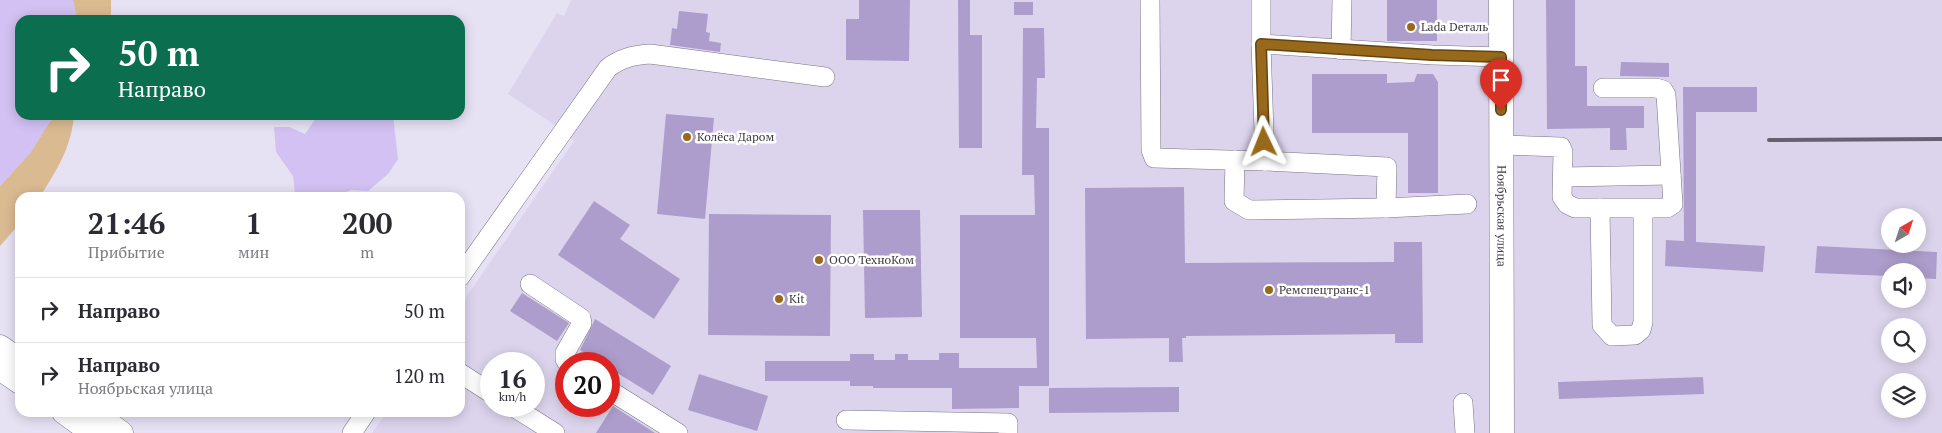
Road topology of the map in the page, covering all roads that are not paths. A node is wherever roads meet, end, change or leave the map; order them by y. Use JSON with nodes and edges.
{"nodes":[{"id":1,"x":1150,"y":0,"type":"edge"},
{"id":2,"x":1261,"y":0,"type":"edge"},
{"id":3,"x":1342,"y":0,"type":"edge"},
{"id":4,"x":1501,"y":0,"type":"edge"},
{"id":5,"x":1261,"y":44,"type":"junction"},
{"id":6,"x":1342,"y":50,"type":"junction"},
{"id":7,"x":1501,"y":57,"type":"junction"},
{"id":8,"x":825,"y":77,"type":"dead end"},
{"id":9,"x":1603,"y":88,"type":"dead end"},
{"id":10,"x":1501,"y":145,"type":"junction"},
{"id":11,"x":1235,"y":160,"type":"junction"},
{"id":12,"x":1265,"y":161,"type":"junction"},
{"id":13,"x":1671,"y":175,"type":"junction"},
{"id":14,"x":1563,"y":177,"type":"junction"},
{"id":15,"x":1467,"y":204,"type":"dead end"},
{"id":16,"x":1386,"y":208,"type":"junction"},
{"id":17,"x":1600,"y":208,"type":"junction"},
{"id":18,"x":1642,"y":209,"type":"junction"},
{"id":19,"x":465,"y":270,"type":"edge"},
{"id":20,"x":530,"y":284,"type":"dead end"},
{"id":21,"x":0,"y":347,"type":"edge"},
{"id":22,"x":566,"y":352,"type":"edge"},
{"id":23,"x":15,"y":358,"type":"edge"},
{"id":24,"x":0,"y":368,"type":"edge"},
{"id":25,"x":465,"y":376,"type":"edge"},
{"id":26,"x":15,"y":378,"type":"edge"},
{"id":27,"x":480,"y":386,"type":"edge"},
{"id":28,"x":620,"y":397,"type":"edge"},
{"id":29,"x":1463,"y":403,"type":"dead end"},
{"id":30,"x":71,"y":417,"type":"edge"},
{"id":31,"x":99,"y":417,"type":"edge"},
{"id":32,"x":363,"y":417,"type":"edge"},
{"id":33,"x":530,"y":417,"type":"edge"},
{"id":34,"x":846,"y":420,"type":"dead end"},
{"id":35,"x":93,"y":433,"type":"edge"},
{"id":36,"x":121,"y":433,"type":"edge"},
{"id":37,"x":352,"y":433,"type":"edge"},
{"id":38,"x":555,"y":433,"type":"edge"},
{"id":39,"x":678,"y":433,"type":"edge"},
{"id":40,"x":1008,"y":433,"type":"edge"},
{"id":41,"x":1465,"y":433,"type":"edge"},
{"id":42,"x":1502,"y":433,"type":"edge"}],
"edges":[{"from":1,"to":11,"type":"street"},
{"from":2,"to":5,"type":"street"},
{"from":3,"to":6,"type":"street"},
{"from":4,"to":7,"type":"main road","name":"Ноябрьская улица"},
{"from":5,"to":6,"type":"street"},
{"from":5,"to":12,"type":"street"},
{"from":6,"to":7,"type":"street"},
{"from":7,"to":10,"type":"main road","name":"Ноябрьская улица"},
{"from":8,"to":19,"type":"street"},
{"from":9,"to":13,"type":"street"},
{"from":10,"to":14,"type":"street"},
{"from":10,"to":42,"type":"main road","name":"Ноябрьская улица"},
{"from":11,"to":12,"type":"street"},
{"from":11,"to":16,"type":"street"},
{"from":12,"to":16,"type":"street"},
{"from":13,"to":14,"type":"street"},
{"from":13,"to":18,"type":"street"},
{"from":14,"to":17,"type":"street"},
{"from":15,"to":16,"type":"street"},
{"from":17,"to":18,"type":"street"},
{"from":17,"to":18,"type":"street"},
{"from":20,"to":22,"type":"street"},
{"from":21,"to":23,"type":"main road"},
{"from":24,"to":26,"type":"main road"},
{"from":25,"to":27,"type":"street"},
{"from":28,"to":39,"type":"street"},
{"from":29,"to":41,"type":"street"},
{"from":30,"to":35,"type":"main road"},
{"from":31,"to":36,"type":"main road"},
{"from":32,"to":37,"type":"street"},
{"from":33,"to":38,"type":"street"},
{"from":34,"to":40,"type":"street"}]}
